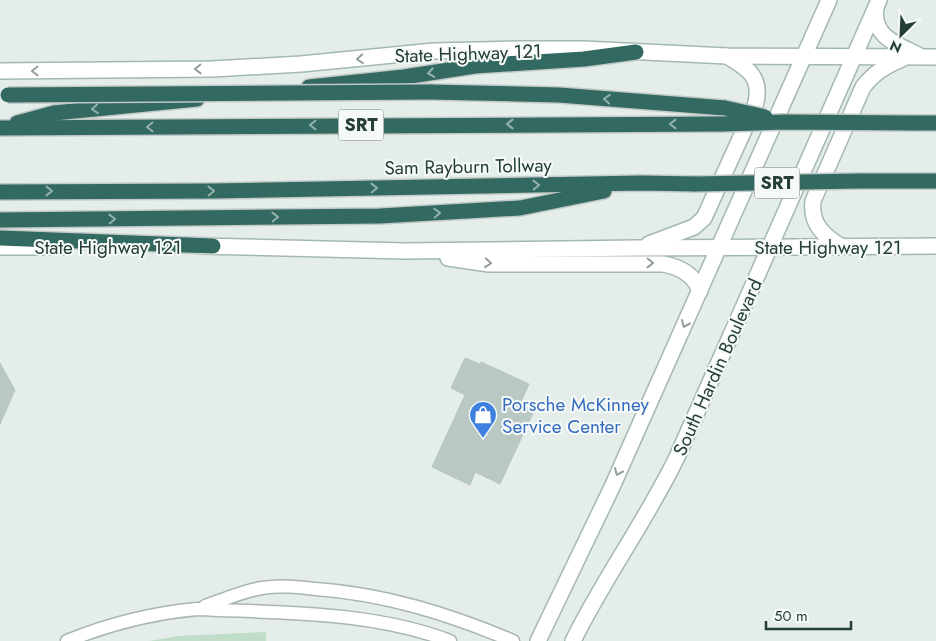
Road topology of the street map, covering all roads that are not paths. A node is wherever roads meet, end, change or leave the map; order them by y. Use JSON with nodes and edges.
{"nodes":[{"id":1,"x":829,"y":0,"type":"edge"},
{"id":2,"x":878,"y":2,"type":"edge"},
{"id":3,"x":636,"y":52,"type":"junction"},
{"id":4,"x":803,"y":55,"type":"junction"},
{"id":5,"x":727,"y":56,"type":"junction"},
{"id":6,"x":853,"y":56,"type":"junction"},
{"id":7,"x":929,"y":57,"type":"edge"},
{"id":8,"x":905,"y":58,"type":"junction"},
{"id":9,"x":0,"y":71,"type":"edge"},
{"id":10,"x":4,"y":95,"type":"edge"},
{"id":11,"x":784,"y":122,"type":"junction"},
{"id":12,"x":936,"y":123,"type":"edge"},
{"id":13,"x":0,"y":128,"type":"edge"},
{"id":14,"x":936,"y":181,"type":"edge"},
{"id":15,"x":641,"y":183,"type":"junction"},
{"id":16,"x":0,"y":192,"type":"edge"},
{"id":17,"x":0,"y":220,"type":"edge"},
{"id":18,"x":0,"y":238,"type":"edge"},
{"id":19,"x":212,"y":246,"type":"junction"},
{"id":20,"x":936,"y":246,"type":"edge"},
{"id":21,"x":0,"y":247,"type":"edge"},
{"id":22,"x":720,"y":247,"type":"junction"},
{"id":23,"x":770,"y":247,"type":"junction"},
{"id":24,"x":843,"y":247,"type":"junction"},
{"id":25,"x":638,"y":248,"type":"junction"},
{"id":26,"x":405,"y":251,"type":"junction"},
{"id":27,"x":700,"y":292,"type":"junction"},
{"id":28,"x":197,"y":609,"type":"junction"},
{"id":29,"x":67,"y":641,"type":"edge"},
{"id":30,"x":450,"y":641,"type":"edge"},
{"id":31,"x":513,"y":641,"type":"edge"},
{"id":32,"x":538,"y":641,"type":"edge"},
{"id":33,"x":573,"y":641,"type":"edge"}],
"edges":[{"from":1,"to":4,"type":"main road"},
{"from":2,"to":6,"type":"main road","name":"South Hardin Boulevard"},
{"from":2,"to":7,"type":"main road"},
{"from":3,"to":5,"type":"main road","name":"State Highway 121"},
{"from":3,"to":9,"type":"main road","name":"State Highway 121","one_way":true},
{"from":3,"to":13,"type":"highway","one_way":true},
{"from":4,"to":5,"type":"main road","name":"State Highway 121"},
{"from":4,"to":6,"type":"main road","name":"State Highway 121"},
{"from":4,"to":22,"type":"main road"},
{"from":5,"to":25,"type":"main road"},
{"from":6,"to":8,"type":"main road","name":"State Highway 121"},
{"from":6,"to":23,"type":"main road","name":"South Hardin Boulevard"},
{"from":7,"to":8,"type":"main road","name":"State Highway 121"},
{"from":8,"to":24,"type":"main road"},
{"from":11,"to":10,"type":"highway","one_way":true,"bridge":true},
{"from":11,"to":12,"type":"highway","number":"SRT","bridge":true},
{"from":11,"to":13,"type":"highway","number":"SRT","one_way":true,"bridge":true},
{"from":14,"to":15,"type":"highway","name":"Sam Rayburn Tollway","number":"SRT","bridge":true},
{"from":16,"to":15,"type":"highway","name":"Sam Rayburn Tollway","number":"SRT","one_way":true},
{"from":17,"to":15,"type":"highway","one_way":true},
{"from":18,"to":19,"type":"highway"},
{"from":19,"to":21,"type":"main road","name":"State Highway 121"},
{"from":19,"to":26,"type":"main road","name":"State Highway 121"},
{"from":20,"to":24,"type":"main road","name":"State Highway 121"},
{"from":22,"to":23,"type":"main road","name":"State Highway 121"},
{"from":22,"to":25,"type":"main road","name":"State Highway 121"},
{"from":22,"to":27,"type":"main road"},
{"from":23,"to":24,"type":"main road","name":"State Highway 121"},
{"from":23,"to":33,"type":"main road","name":"South Hardin Boulevard"},
{"from":25,"to":26,"type":"main road","name":"State Highway 121"},
{"from":26,"to":27,"type":"main road","one_way":true},
{"from":27,"to":32,"type":"main road","one_way":true},
{"from":28,"to":29,"type":"street"},
{"from":28,"to":30,"type":"street"},
{"from":28,"to":31,"type":"street"}]}
